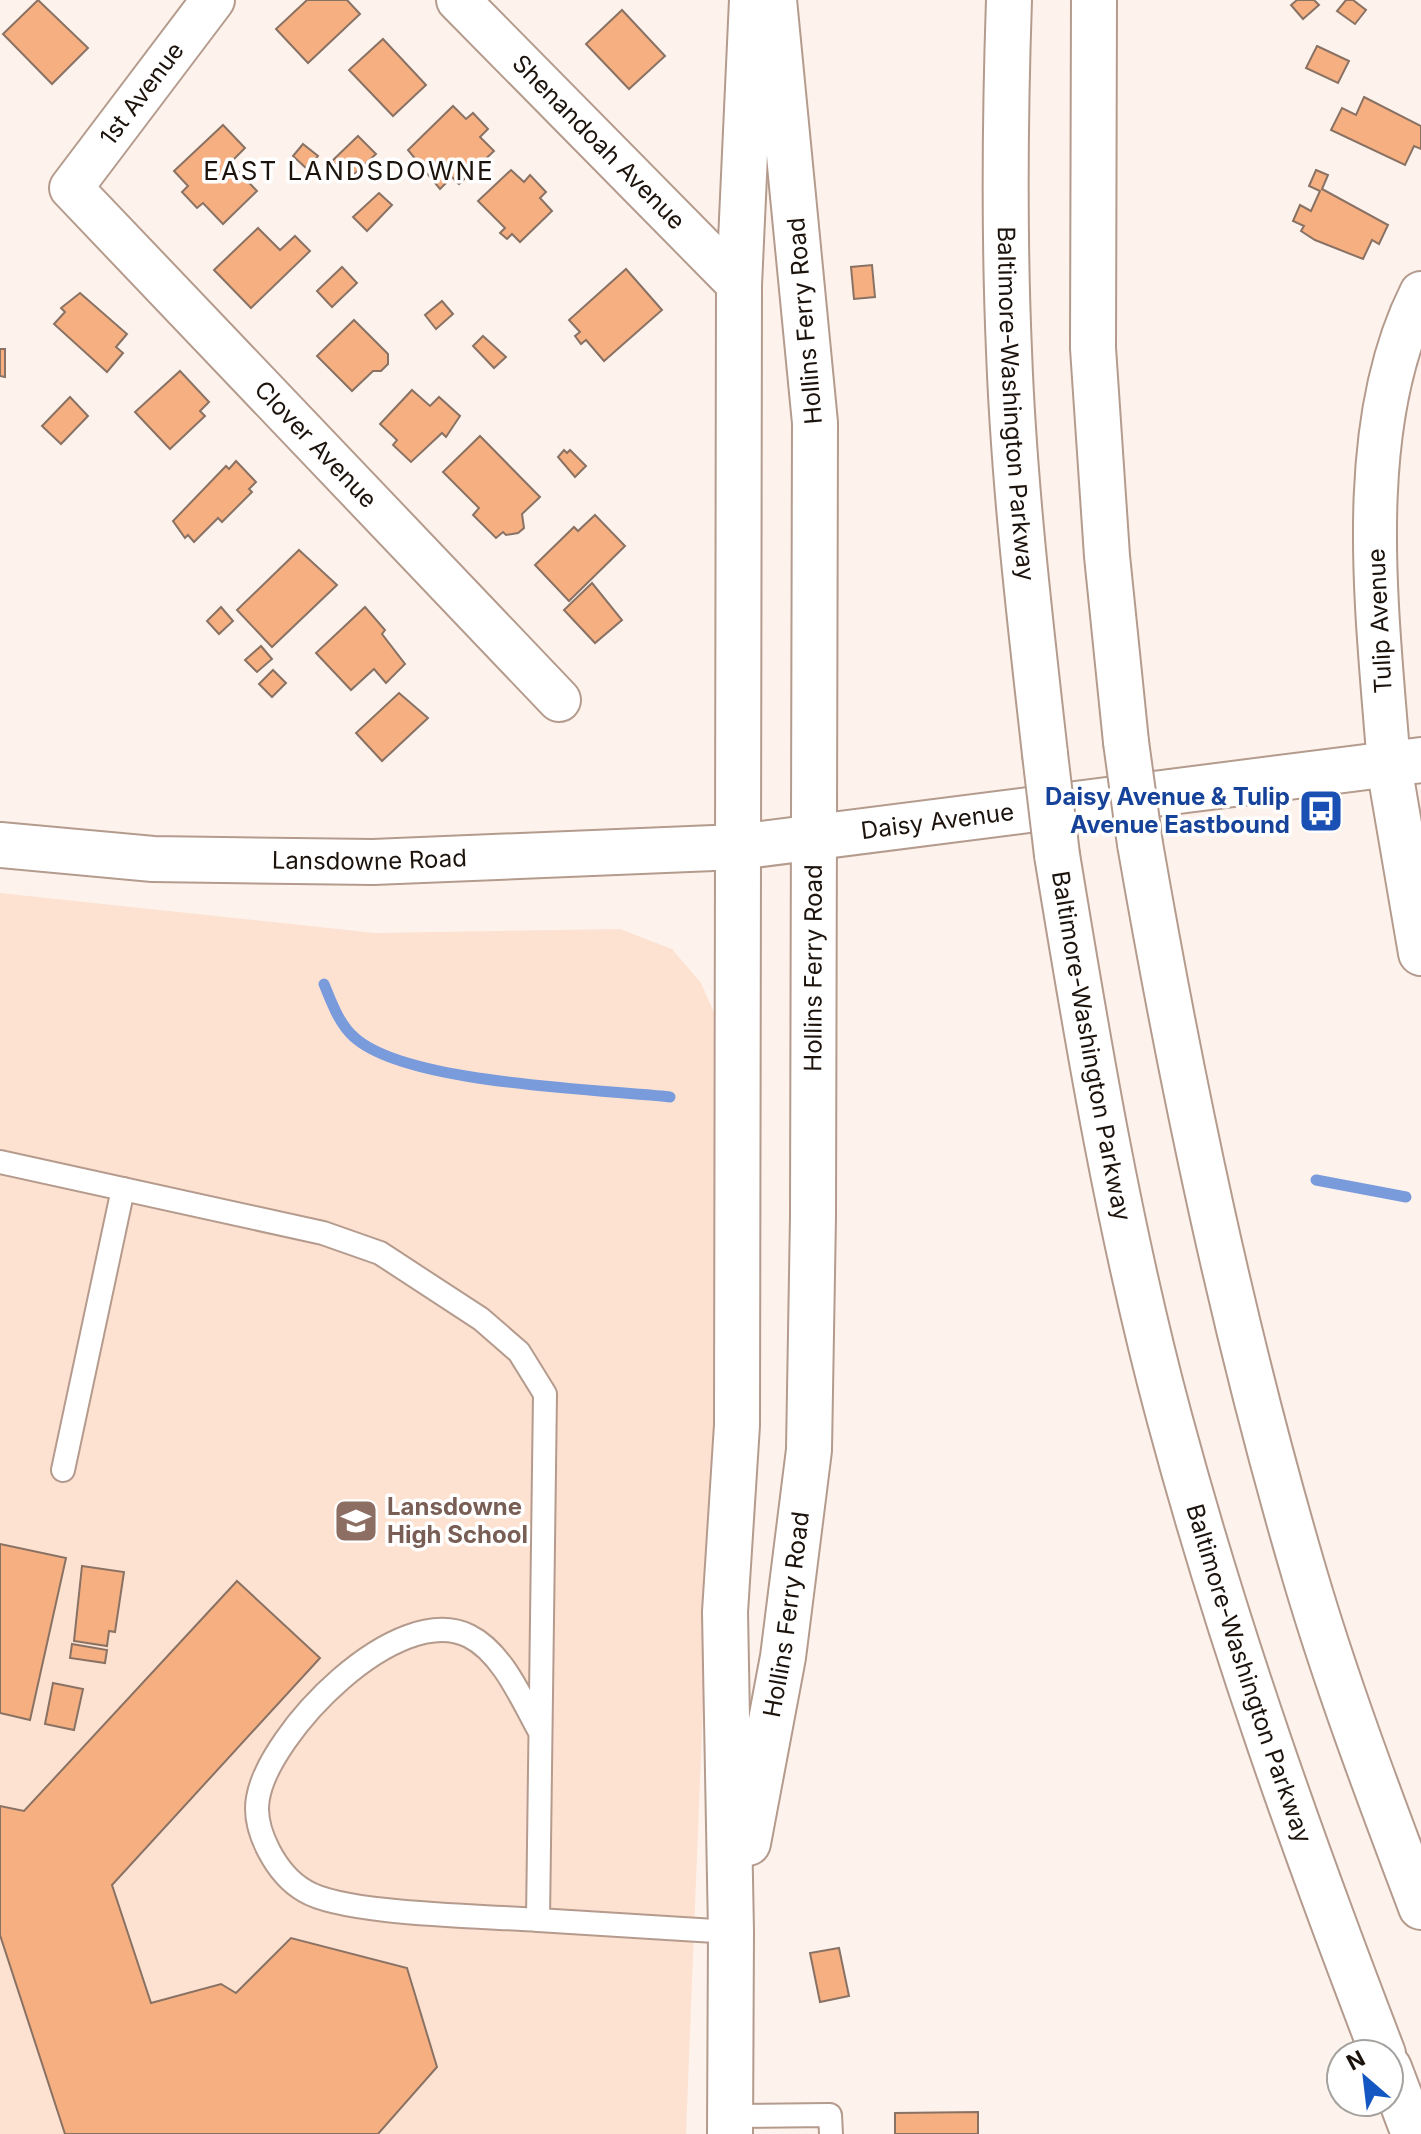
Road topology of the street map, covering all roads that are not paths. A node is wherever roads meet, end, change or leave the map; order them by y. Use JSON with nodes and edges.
{"nodes":[{"id":1,"x":213,"y":0,"type":"edge"},
{"id":2,"x":458,"y":0,"type":"edge"},
{"id":3,"x":752,"y":0,"type":"edge"},
{"id":4,"x":774,"y":0,"type":"edge"},
{"id":5,"x":1009,"y":0,"type":"edge"},
{"id":6,"x":1094,"y":0,"type":"edge"},
{"id":7,"x":71,"y":188,"type":"joint"},
{"id":8,"x":739,"y":285,"type":"junction"},
{"id":9,"x":1421,"y":293,"type":"edge"},
{"id":10,"x":559,"y":700,"type":"dead end"},
{"id":11,"x":1405,"y":763,"type":"edge"},
{"id":12,"x":812,"y":840,"type":"junction"},
{"id":13,"x":0,"y":845,"type":"edge"},
{"id":14,"x":738,"y":847,"type":"junction"},
{"id":15,"x":1421,"y":953,"type":"edge"},
{"id":16,"x":0,"y":1162,"type":"edge"},
{"id":17,"x":123,"y":1189,"type":"junction"},
{"id":18,"x":63,"y":1470,"type":"dead end"},
{"id":19,"x":540,"y":1732,"type":"junction"},
{"id":20,"x":1421,"y":1907,"type":"edge"},
{"id":21,"x":538,"y":1920,"type":"junction"},
{"id":22,"x":731,"y":1932,"type":"junction"},
{"id":23,"x":1377,"y":2038,"type":"edge"},
{"id":24,"x":1405,"y":2110,"type":"edge"},
{"id":25,"x":730,"y":2125,"type":"edge"},
{"id":26,"x":831,"y":2134,"type":"edge"},
{"id":27,"x":1414,"y":2134,"type":"edge"}],
"edges":[{"from":1,"to":7,"type":"street","name":"1st Avenue"},
{"from":2,"to":8,"type":"street","name":"Shenandoah Avenue"},
{"from":3,"to":8,"type":"main road","name":"Hollins Ferry Road"},
{"from":4,"to":12,"type":"main road","name":"Hollins Ferry Road"},
{"from":5,"to":23,"type":"main road","name":"Baltimore-Washington Parkway","bridge":true},
{"from":6,"to":20,"type":"main road","bridge":true},
{"from":7,"to":10,"type":"street","name":"Clover Avenue"},
{"from":8,"to":14,"type":"main road","name":"Hollins Ferry Road"},
{"from":9,"to":11,"type":"street","name":"Tulip Avenue"},
{"from":11,"to":12,"type":"main road","name":"Daisy Avenue"},
{"from":11,"to":15,"type":"main road","name":"Tulip Avenue"},
{"from":12,"to":14,"type":"main road","name":"Daisy Avenue"},
{"from":12,"to":22,"type":"main road","name":"Hollins Ferry Road"},
{"from":13,"to":14,"type":"main road","name":"Lansdowne Road"},
{"from":14,"to":22,"type":"main road","name":"Hollins Ferry Road"},
{"from":16,"to":17,"type":"lane"},
{"from":17,"to":18,"type":"lane"},
{"from":17,"to":19,"type":"lane"},
{"from":19,"to":21,"type":"lane"},
{"from":19,"to":21,"type":"lane"},
{"from":21,"to":22,"type":"lane"},
{"from":22,"to":25,"type":"main road","name":"Hollins Ferry Road"},
{"from":24,"to":27,"type":"main road"},
{"from":25,"to":26,"type":"lane"}]}
